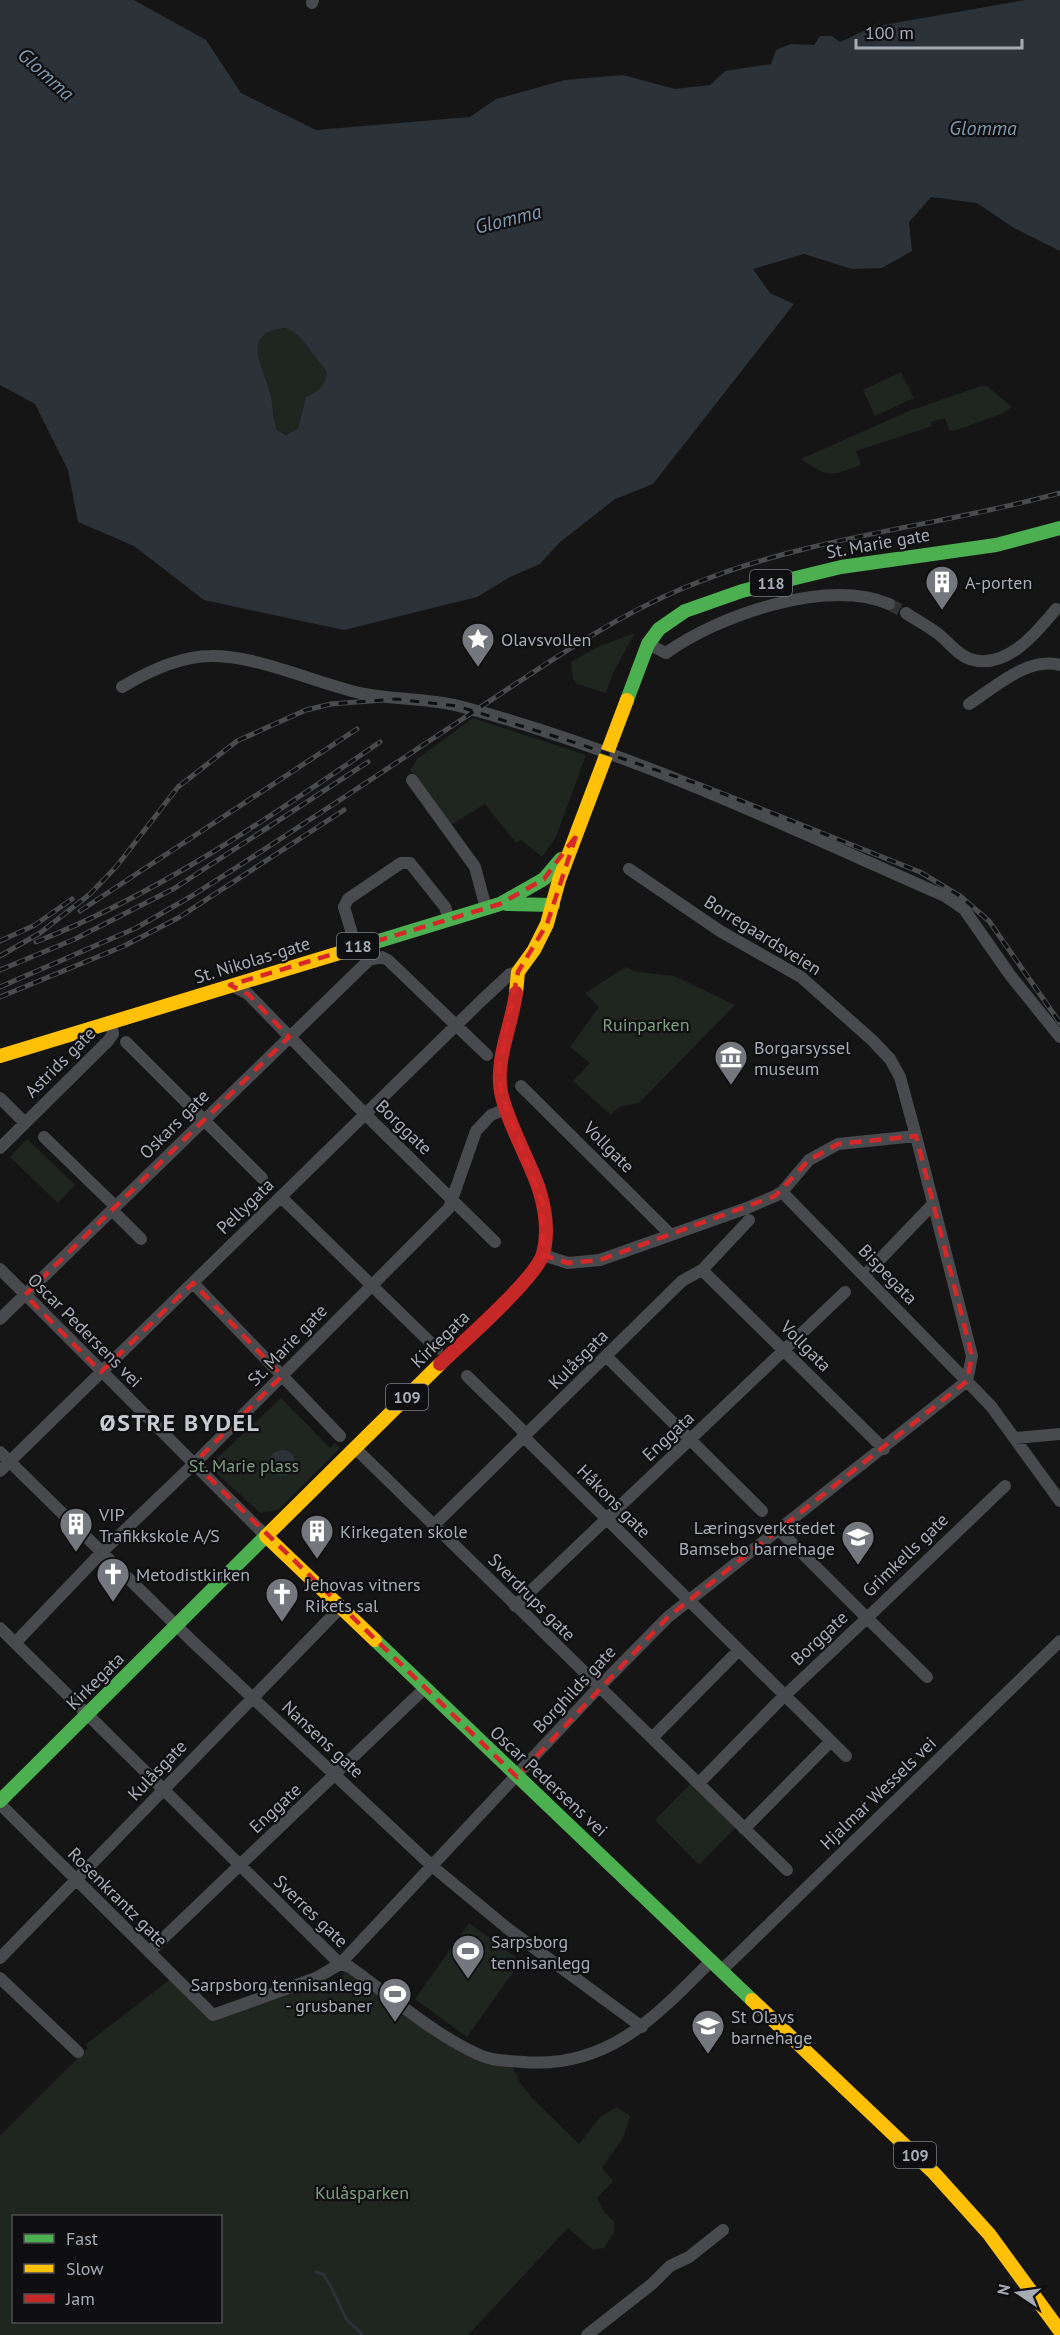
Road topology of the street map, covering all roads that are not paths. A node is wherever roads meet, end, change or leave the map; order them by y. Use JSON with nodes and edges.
{"nodes":[{"id":1,"x":1060,"y":528,"type":"edge"},
{"id":2,"x":890,"y":604,"type":"tunnel mouth"},
{"id":3,"x":1056,"y":609,"type":"dead end"},
{"id":4,"x":906,"y":613,"type":"tunnel mouth"},
{"id":5,"x":652,"y":646,"type":"junction"},
{"id":6,"x":1060,"y":665,"type":"edge"},
{"id":7,"x":122,"y":687,"type":"dead end"},
{"id":8,"x":969,"y":704,"type":"dead end"},
{"id":9,"x":601,"y":770,"type":"junction"},
{"id":10,"x":412,"y":780,"type":"dead end"},
{"id":11,"x":576,"y":836,"type":"junction"},
{"id":12,"x":629,"y":869,"type":"dead end"},
{"id":13,"x":500,"y":904,"type":"junction"},
{"id":14,"x":553,"y":905,"type":"junction"},
{"id":15,"x":486,"y":908,"type":"junction"},
{"id":16,"x":449,"y":919,"type":"junction"},
{"id":17,"x":356,"y":947,"type":"junction"},
{"id":18,"x":518,"y":972,"type":"junction"},
{"id":19,"x":230,"y":985,"type":"junction"},
{"id":20,"x":111,"y":1024,"type":"junction"},
{"id":21,"x":456,"y":1026,"type":"junction"},
{"id":22,"x":289,"y":1037,"type":"junction"},
{"id":23,"x":1060,"y":1037,"type":"edge"},
{"id":24,"x":126,"y":1042,"type":"dead end"},
{"id":25,"x":487,"y":1055,"type":"dead end"},
{"id":26,"x":0,"y":1056,"type":"edge"},
{"id":27,"x":521,"y":1086,"type":"dead end"},
{"id":28,"x":0,"y":1098,"type":"edge"},
{"id":29,"x":506,"y":1109,"type":"junction"},
{"id":30,"x":366,"y":1115,"type":"junction"},
{"id":31,"x":204,"y":1120,"type":"junction"},
{"id":32,"x":26,"y":1123,"type":"junction"},
{"id":33,"x":916,"y":1136,"type":"junction"},
{"id":34,"x":44,"y":1137,"type":"dead end"},
{"id":35,"x":0,"y":1148,"type":"edge"},
{"id":36,"x":262,"y":1178,"type":"dead end"},
{"id":37,"x":782,"y":1192,"type":"junction"},
{"id":38,"x":281,"y":1197,"type":"junction"},
{"id":39,"x":453,"y":1199,"type":"junction"},
{"id":40,"x":933,"y":1204,"type":"junction"},
{"id":41,"x":114,"y":1209,"type":"junction"},
{"id":42,"x":749,"y":1220,"type":"dead end"},
{"id":43,"x":671,"y":1235,"type":"junction"},
{"id":44,"x":141,"y":1239,"type":"dead end"},
{"id":45,"x":495,"y":1242,"type":"dead end"},
{"id":46,"x":543,"y":1255,"type":"junction"},
{"id":47,"x":0,"y":1269,"type":"edge"},
{"id":48,"x":702,"y":1270,"type":"junction"},
{"id":49,"x":865,"y":1275,"type":"junction"},
{"id":50,"x":193,"y":1283,"type":"junction"},
{"id":51,"x":371,"y":1285,"type":"junction"},
{"id":52,"x":845,"y":1292,"type":"dead end"},
{"id":53,"x":25,"y":1295,"type":"junction"},
{"id":54,"x":0,"y":1319,"type":"edge"},
{"id":55,"x":437,"y":1349,"type":"dead end"},
{"id":56,"x":784,"y":1349,"type":"junction"},
{"id":57,"x":606,"y":1356,"type":"junction"},
{"id":58,"x":101,"y":1372,"type":"junction"},
{"id":59,"x":282,"y":1376,"type":"junction"},
{"id":60,"x":467,"y":1376,"type":"dead end"},
{"id":61,"x":967,"y":1381,"type":"junction"},
{"id":62,"x":1060,"y":1434,"type":"edge"},
{"id":63,"x":340,"y":1436,"type":"dead end"},
{"id":64,"x":525,"y":1438,"type":"junction"},
{"id":65,"x":1015,"y":1438,"type":"junction"},
{"id":66,"x":690,"y":1440,"type":"junction"},
{"id":67,"x":355,"y":1448,"type":"junction"},
{"id":68,"x":884,"y":1449,"type":"junction"},
{"id":69,"x":0,"y":1452,"type":"edge"},
{"id":70,"x":10,"y":1461,"type":"junction"},
{"id":71,"x":194,"y":1463,"type":"junction"},
{"id":72,"x":0,"y":1471,"type":"edge"},
{"id":73,"x":1005,"y":1486,"type":"dead end"},
{"id":74,"x":1060,"y":1502,"type":"edge"},
{"id":75,"x":762,"y":1511,"type":"dead end"},
{"id":76,"x":606,"y":1518,"type":"junction"},
{"id":77,"x":434,"y":1525,"type":"junction"},
{"id":78,"x":779,"y":1530,"type":"junction"},
{"id":79,"x":266,"y":1536,"type":"junction"},
{"id":80,"x":102,"y":1552,"type":"junction"},
{"id":81,"x":687,"y":1600,"type":"junction"},
{"id":82,"x":515,"y":1606,"type":"junction"},
{"id":83,"x":340,"y":1607,"type":"junction"},
{"id":84,"x":867,"y":1618,"type":"junction"},
{"id":85,"x":176,"y":1624,"type":"junction"},
{"id":86,"x":0,"y":1628,"type":"edge"},
{"id":87,"x":1060,"y":1641,"type":"edge"},
{"id":88,"x":15,"y":1643,"type":"junction"},
{"id":89,"x":739,"y":1650,"type":"junction"},
{"id":90,"x":927,"y":1677,"type":"dead end"},
{"id":91,"x":598,"y":1688,"type":"junction"},
{"id":92,"x":424,"y":1689,"type":"junction"},
{"id":93,"x":785,"y":1695,"type":"junction"},
{"id":94,"x":251,"y":1696,"type":"junction"},
{"id":95,"x":87,"y":1714,"type":"junction"},
{"id":96,"x":652,"y":1738,"type":"junction"},
{"id":97,"x":831,"y":1741,"type":"junction"},
{"id":98,"x":846,"y":1756,"type":"dead end"},
{"id":99,"x":336,"y":1775,"type":"junction"},
{"id":100,"x":517,"y":1777,"type":"junction"},
{"id":101,"x":699,"y":1783,"type":"junction"},
{"id":102,"x":164,"y":1789,"type":"junction"},
{"id":103,"x":0,"y":1802,"type":"edge"},
{"id":104,"x":744,"y":1828,"type":"junction"},
{"id":105,"x":432,"y":1866,"type":"junction"},
{"id":106,"x":239,"y":1867,"type":"junction"},
{"id":107,"x":787,"y":1870,"type":"dead end"},
{"id":108,"x":75,"y":1880,"type":"junction"},
{"id":109,"x":149,"y":1952,"type":"junction"},
{"id":110,"x":0,"y":1958,"type":"edge"},
{"id":111,"x":340,"y":1964,"type":"junction"},
{"id":112,"x":717,"y":1965,"type":"junction"},
{"id":113,"x":0,"y":1978,"type":"edge"},
{"id":114,"x":213,"y":2015,"type":"joint"},
{"id":115,"x":642,"y":2027,"type":"junction"},
{"id":116,"x":78,"y":2052,"type":"dead end"},
{"id":117,"x":723,"y":2230,"type":"dead end"},
{"id":118,"x":1060,"y":2331,"type":"edge"},
{"id":119,"x":588,"y":2335,"type":"edge"}],
"edges":[{"from":1,"to":5,"type":"main road","name":"St. Marie gate","number":"118"},
{"from":2,"to":5,"type":"street"},
{"from":3,"to":4,"type":"street"},
{"from":5,"to":9,"type":"main road","name":"St. Marie gate","number":"118"},
{"from":6,"to":8,"type":"street"},
{"from":7,"to":23,"type":"street"},
{"from":9,"to":11,"type":"main road","name":"St. Marie gate","number":"118"},
{"from":9,"to":14,"type":"main road","name":"St. Marie gate","number":"118"},
{"from":10,"to":15,"type":"street"},
{"from":11,"to":13,"type":"main road","name":"St. Nikolas-gate","number":"118"},
{"from":11,"to":14,"type":"main road","name":"St. Marie gate","number":"118"},
{"from":12,"to":33,"type":"street","name":"Borregaardsveien"},
{"from":13,"to":14,"type":"main road","name":"St. Nikolas-gate","number":"118"},
{"from":13,"to":15,"type":"main road","name":"St. Nikolas-gate","number":"118"},
{"from":14,"to":18,"type":"main road","name":"St. Marie gate"},
{"from":15,"to":16,"type":"main road","name":"St. Nikolas-gate","number":"118"},
{"from":16,"to":17,"type":"main road","name":"St. Nikolas-gate","number":"118"},
{"from":16,"to":17,"type":"street"},
{"from":17,"to":19,"type":"main road","name":"St. Nikolas-gate","number":"118"},
{"from":18,"to":21,"type":"street","name":"Pellygata"},
{"from":18,"to":29,"type":"main road","name":"St. Marie gate"},
{"from":19,"to":20,"type":"main road","name":"St. Nikolas-gate","number":"118"},
{"from":19,"to":22,"type":"street","name":"Borggate"},
{"from":20,"to":26,"type":"main road","name":"St. Nikolas-gate","number":"118"},
{"from":20,"to":32,"type":"street","name":"Astrids gate"},
{"from":21,"to":22,"type":"street","name":"Oskars gate"},
{"from":21,"to":25,"type":"street"},
{"from":21,"to":30,"type":"street","name":"Pellygata"},
{"from":22,"to":30,"type":"street","name":"Borggate"},
{"from":22,"to":31,"type":"street","name":"Oskars gate"},
{"from":24,"to":31,"type":"street"},
{"from":27,"to":43,"type":"street","name":"Vollgate"},
{"from":28,"to":32,"type":"street"},
{"from":29,"to":39,"type":"street","name":"St. Marie gate"},
{"from":29,"to":46,"type":"main road","name":"St. Marie gate"},
{"from":30,"to":38,"type":"street","name":"Pellygata"},
{"from":30,"to":39,"type":"street","name":"Borggate"},
{"from":31,"to":36,"type":"street"},
{"from":31,"to":41,"type":"street","name":"Oskars gate"},
{"from":32,"to":35,"type":"street","name":"Astrids gate"},
{"from":33,"to":37,"type":"street"},
{"from":33,"to":40,"type":"street","name":"Borregaardsveien"},
{"from":34,"to":41,"type":"street"},
{"from":37,"to":43,"type":"street"},
{"from":37,"to":49,"type":"street","name":"Bispegata"},
{"from":38,"to":50,"type":"street","name":"Pellygata"},
{"from":38,"to":51,"type":"street"},
{"from":39,"to":45,"type":"street","name":"Borggate"},
{"from":39,"to":51,"type":"street","name":"St. Marie gate"},
{"from":40,"to":49,"type":"street"},
{"from":40,"to":61,"type":"street","name":"Borregaardsveien"},
{"from":41,"to":44,"type":"street"},
{"from":41,"to":53,"type":"street","name":"Oskars gate"},
{"from":42,"to":48,"type":"street","name":"Kulåsgata"},
{"from":43,"to":46,"type":"street"},
{"from":46,"to":67,"type":"main road","name":"Kirkegata","number":"109"},
{"from":47,"to":53,"type":"street","name":"Oscar Pedersens vei"},
{"from":48,"to":56,"type":"street","name":"Vollgata"},
{"from":48,"to":57,"type":"street","name":"Kulåsgata"},
{"from":49,"to":61,"type":"street","name":"Bispegata"},
{"from":50,"to":58,"type":"street","name":"Pellygata"},
{"from":50,"to":59,"type":"street"},
{"from":51,"to":55,"type":"street"},
{"from":51,"to":59,"type":"street","name":"St. Marie gate"},
{"from":52,"to":56,"type":"street","name":"Enggata"},
{"from":53,"to":54,"type":"street","name":"Oskars gate"},
{"from":53,"to":58,"type":"street","name":"Oscar Pedersens vei"},
{"from":56,"to":66,"type":"street","name":"Enggata"},
{"from":56,"to":68,"type":"street","name":"Vollgata"},
{"from":57,"to":64,"type":"street","name":"Kulåsgata"},
{"from":57,"to":66,"type":"street"},
{"from":58,"to":70,"type":"street","name":"Pellygata"},
{"from":58,"to":71,"type":"street","name":"Oscar Pedersens vei"},
{"from":59,"to":63,"type":"street"},
{"from":59,"to":71,"type":"street","name":"St. Marie gate"},
{"from":60,"to":64,"type":"street","name":"Håkons gate"},
{"from":61,"to":65,"type":"street"},
{"from":61,"to":68,"type":"street","name":"Borghilds gate"},
{"from":62,"to":65,"type":"street"},
{"from":64,"to":76,"type":"street","name":"Håkons gate"},
{"from":64,"to":77,"type":"street","name":"Kulåsgata"},
{"from":65,"to":74,"type":"street"},
{"from":66,"to":75,"type":"street"},
{"from":66,"to":76,"type":"street","name":"Enggata"},
{"from":67,"to":77,"type":"street","name":"Sverdrups gate"},
{"from":67,"to":79,"type":"main road","name":"Kirkegata","number":"109"},
{"from":68,"to":78,"type":"street","name":"Borghilds gate"},
{"from":69,"to":70,"type":"street","name":"Nansens gate"},
{"from":70,"to":72,"type":"street","name":"Pellygata"},
{"from":70,"to":80,"type":"street","name":"Nansens gate"},
{"from":71,"to":79,"type":"street","name":"Oscar Pedersens vei"},
{"from":71,"to":80,"type":"street","name":"St. Marie gate"},
{"from":73,"to":84,"type":"street","name":"Grimkells gate"},
{"from":76,"to":81,"type":"street","name":"Håkons gate"},
{"from":76,"to":82,"type":"street","name":"Enggata"},
{"from":77,"to":82,"type":"street","name":"Sverdrups gate"},
{"from":78,"to":81,"type":"street","name":"Borghilds gate"},
{"from":78,"to":84,"type":"street","name":"Borggate"},
{"from":79,"to":83,"type":"main road","name":"Oscar Pedersens vei","number":"109"},
{"from":79,"to":85,"type":"main road","name":"Kirkegata"},
{"from":80,"to":85,"type":"street","name":"Nansens gate"},
{"from":80,"to":88,"type":"street","name":"St. Marie gate"},
{"from":81,"to":89,"type":"street","name":"Håkons gate"},
{"from":81,"to":91,"type":"street","name":"Borghilds gate"},
{"from":82,"to":91,"type":"street","name":"Sverdrups gate"},
{"from":83,"to":92,"type":"main road","name":"Oscar Pedersens vei","number":"109"},
{"from":83,"to":94,"type":"street","name":"Kulåsgate"},
{"from":84,"to":90,"type":"street","name":"Grimkells gate"},
{"from":84,"to":93,"type":"street","name":"Borggate"},
{"from":85,"to":94,"type":"street","name":"Nansens gate"},
{"from":85,"to":95,"type":"main road","name":"Kirkegata"},
{"from":86,"to":88,"type":"street","name":"Sverres gate"},
{"from":87,"to":112,"type":"street","name":"Hjalmar Wessels vei"},
{"from":88,"to":95,"type":"street","name":"Sverres gate"},
{"from":89,"to":93,"type":"street","name":"Håkons gate"},
{"from":89,"to":96,"type":"street"},
{"from":91,"to":96,"type":"street","name":"Sverdrups gate"},
{"from":91,"to":100,"type":"street","name":"Borghilds gate"},
{"from":92,"to":99,"type":"street","name":"Enggate"},
{"from":92,"to":100,"type":"main road","name":"Oscar Pedersens vei","number":"109"},
{"from":93,"to":97,"type":"street","name":"Håkons gate"},
{"from":93,"to":101,"type":"street"},
{"from":94,"to":99,"type":"street","name":"Nansens gate"},
{"from":94,"to":102,"type":"street","name":"Kulåsgate"},
{"from":95,"to":102,"type":"street","name":"Sverres gate"},
{"from":95,"to":103,"type":"main road","name":"Kirkegata"},
{"from":96,"to":101,"type":"street","name":"Sverdrups gate"},
{"from":97,"to":98,"type":"street","name":"Håkons gate"},
{"from":97,"to":104,"type":"street"},
{"from":99,"to":105,"type":"street","name":"Nansens gate"},
{"from":99,"to":106,"type":"street","name":"Enggate"},
{"from":100,"to":105,"type":"street","name":"Borghilds gate"},
{"from":100,"to":112,"type":"main road","name":"Oscar Pedersens vei","number":"109"},
{"from":101,"to":104,"type":"street","name":"Sverdrups gate"},
{"from":102,"to":106,"type":"street","name":"Sverres gate"},
{"from":102,"to":108,"type":"street","name":"Kulåsgate"},
{"from":103,"to":108,"type":"street","name":"Rosenkrantz gate"},
{"from":104,"to":107,"type":"street","name":"Sverdrups gate"},
{"from":105,"to":111,"type":"street","name":"Borghilds gate"},
{"from":105,"to":115,"type":"street","name":"Nansens gate"},
{"from":106,"to":109,"type":"street","name":"Enggate"},
{"from":106,"to":111,"type":"street","name":"Sverres gate"},
{"from":108,"to":109,"type":"street","name":"Rosenkrantz gate"},
{"from":108,"to":110,"type":"street","name":"Kulåsgate"},
{"from":109,"to":114,"type":"street","name":"Rosenkrantz gate"},
{"from":111,"to":114,"type":"street","name":"Borghilds gate"},
{"from":111,"to":115,"type":"street","name":"Sverres gate"},
{"from":112,"to":115,"type":"street","name":"Sverres gate"},
{"from":112,"to":118,"type":"main road","name":"Oscar Pedersens vei","number":"109"},
{"from":113,"to":116,"type":"street"},
{"from":117,"to":119,"type":"street"}]}
